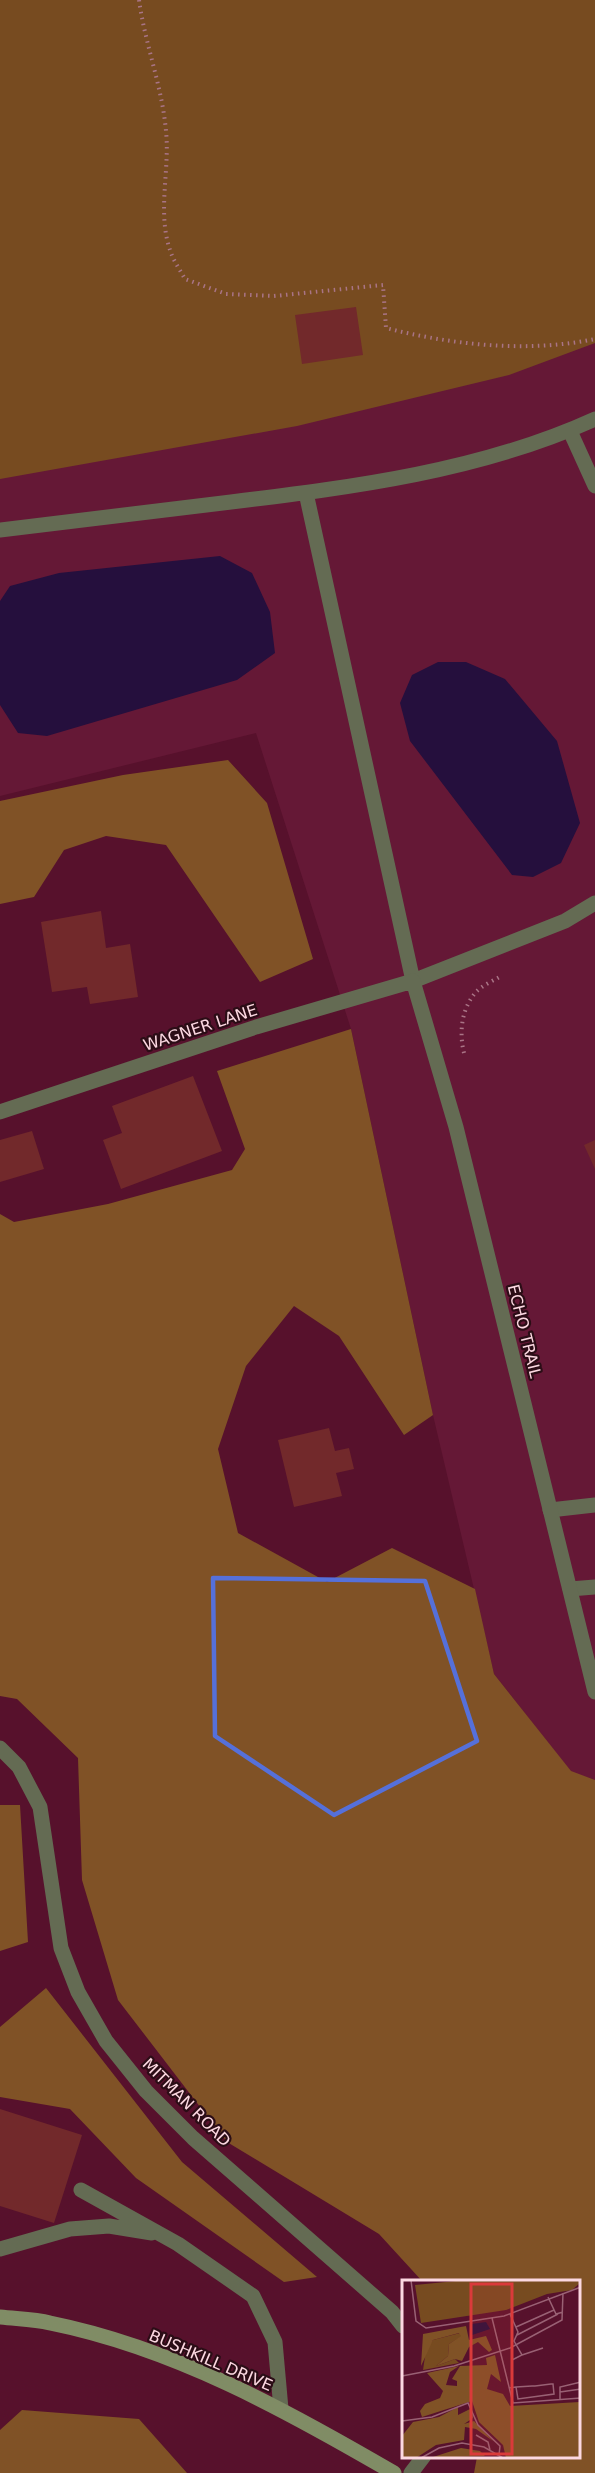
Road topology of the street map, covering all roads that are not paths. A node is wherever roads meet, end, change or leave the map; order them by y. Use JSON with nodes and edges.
{"nodes":[{"id":1,"x":595,"y":419,"type":"edge"},
{"id":2,"x":570,"y":431,"type":"junction"},
{"id":3,"x":595,"y":486,"type":"edge"},
{"id":4,"x":306,"y":493,"type":"junction"},
{"id":5,"x":0,"y":530,"type":"edge"},
{"id":6,"x":595,"y":903,"type":"edge"},
{"id":7,"x":413,"y":981,"type":"junction"},
{"id":8,"x":0,"y":1112,"type":"edge"},
{"id":9,"x":595,"y":1505,"type":"edge"},
{"id":10,"x":550,"y":1510,"type":"junction"},
{"id":11,"x":595,"y":1587,"type":"edge"},
{"id":12,"x":570,"y":1589,"type":"junction"},
{"id":13,"x":595,"y":1692,"type":"edge"},
{"id":14,"x":0,"y":1748,"type":"edge"},
{"id":15,"x":81,"y":2190,"type":"dead end"},
{"id":16,"x":164,"y":2236,"type":"junction"},
{"id":17,"x":0,"y":2249,"type":"edge"},
{"id":18,"x":0,"y":2316,"type":"edge"},
{"id":19,"x":402,"y":2325,"type":"edge"},
{"id":20,"x":281,"y":2409,"type":"junction"},
{"id":21,"x":423,"y":2458,"type":"edge"},
{"id":22,"x":394,"y":2473,"type":"edge"},
{"id":23,"x":411,"y":2473,"type":"edge"}],
"edges":[{"from":1,"to":2,"type":"street"},
{"from":2,"to":3,"type":"street"},
{"from":2,"to":4,"type":"street"},
{"from":4,"to":5,"type":"street"},
{"from":4,"to":7,"type":"street","name":"ECHO TRAIL"},
{"from":6,"to":7,"type":"street","name":"WAGNER LANE"},
{"from":7,"to":8,"type":"street","name":"WAGNER LANE"},
{"from":7,"to":10,"type":"street","name":"ECHO TRAIL"},
{"from":9,"to":10,"type":"street"},
{"from":10,"to":12,"type":"street","name":"ECHO TRAIL"},
{"from":11,"to":12,"type":"street"},
{"from":12,"to":13,"type":"street","name":"ECHO TRAIL"},
{"from":14,"to":19,"type":"street","name":"MITMAN ROAD"},
{"from":15,"to":16,"type":"street"},
{"from":16,"to":17,"type":"street"},
{"from":16,"to":20,"type":"street"},
{"from":18,"to":20,"type":"main road","name":"BUSHKILL DRIVE"},
{"from":20,"to":22,"type":"main road","name":"BUSHKILL DRIVE"},
{"from":21,"to":23,"type":"street"}]}
